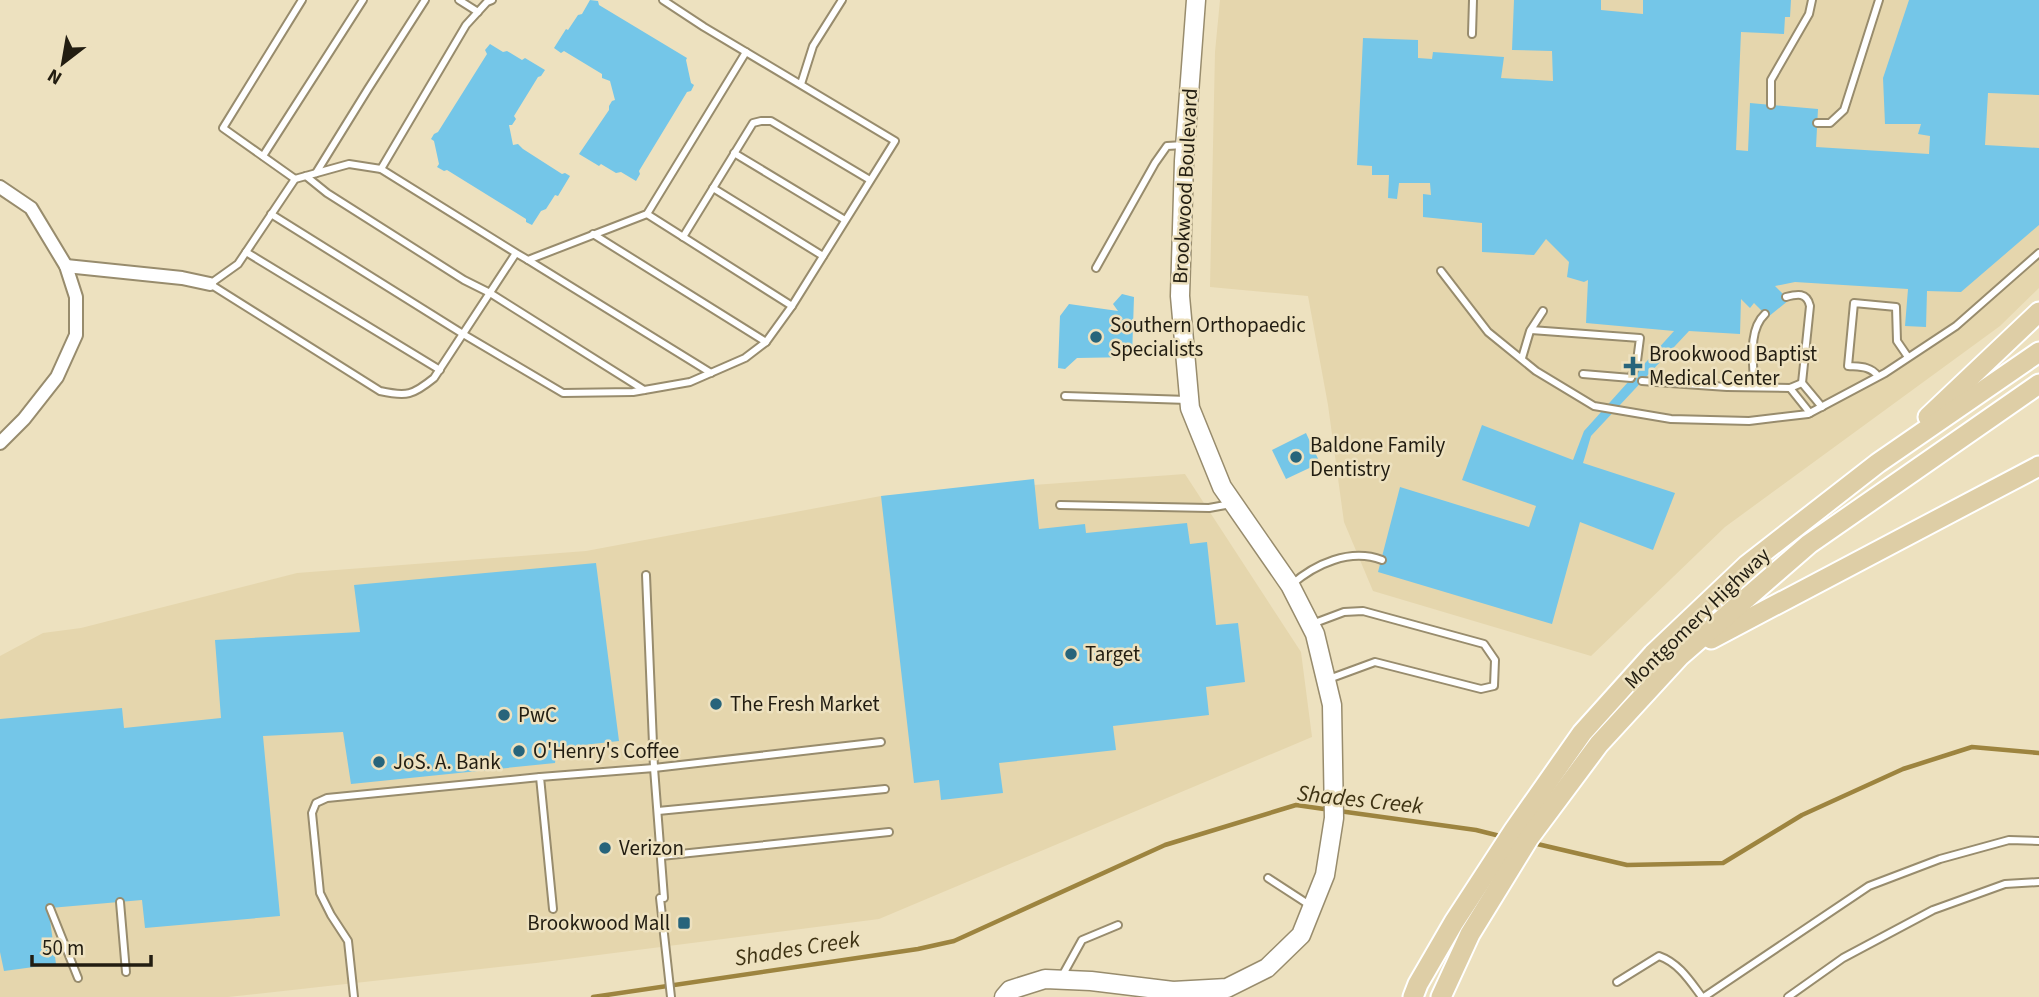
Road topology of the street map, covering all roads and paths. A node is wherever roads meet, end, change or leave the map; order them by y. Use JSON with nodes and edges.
{"nodes":[{"id":1,"x":302,"y":0,"type":"edge"},
{"id":2,"x":363,"y":0,"type":"edge"},
{"id":3,"x":425,"y":0,"type":"edge"},
{"id":4,"x":459,"y":0,"type":"edge"},
{"id":5,"x":492,"y":0,"type":"edge"},
{"id":6,"x":663,"y":0,"type":"edge"},
{"id":7,"x":842,"y":0,"type":"edge"},
{"id":8,"x":1196,"y":0,"type":"edge"},
{"id":9,"x":1473,"y":0,"type":"edge"},
{"id":10,"x":1812,"y":0,"type":"edge"},
{"id":11,"x":1879,"y":0,"type":"edge"},
{"id":12,"x":470,"y":3,"type":"edge"},
{"id":13,"x":478,"y":12,"type":"junction"},
{"id":14,"x":1472,"y":34,"type":"dead end"},
{"id":15,"x":746,"y":52,"type":"junction"},
{"id":16,"x":801,"y":84,"type":"junction"},
{"id":17,"x":1771,"y":105,"type":"dead end"},
{"id":18,"x":1817,"y":123,"type":"dead end"},
{"id":19,"x":1185,"y":145,"type":"junction"},
{"id":20,"x":734,"y":153,"type":"junction"},
{"id":21,"x":263,"y":156,"type":"junction"},
{"id":22,"x":381,"y":169,"type":"junction"},
{"id":23,"x":316,"y":173,"type":"junction"},
{"id":24,"x":306,"y":176,"type":"junction"},
{"id":25,"x":295,"y":179,"type":"junction"},
{"id":26,"x":870,"y":180,"type":"junction"},
{"id":27,"x":0,"y":187,"type":"edge"},
{"id":28,"x":713,"y":188,"type":"junction"},
{"id":29,"x":271,"y":214,"type":"junction"},
{"id":30,"x":647,"y":214,"type":"junction"},
{"id":31,"x":845,"y":220,"type":"junction"},
{"id":32,"x":593,"y":234,"type":"junction"},
{"id":33,"x":683,"y":236,"type":"junction"},
{"id":34,"x":246,"y":252,"type":"junction"},
{"id":35,"x":516,"y":253,"type":"junction"},
{"id":36,"x":2039,"y":253,"type":"edge"},
{"id":37,"x":823,"y":256,"type":"junction"},
{"id":38,"x":528,"y":260,"type":"junction"},
{"id":39,"x":66,"y":266,"type":"junction"},
{"id":40,"x":1096,"y":268,"type":"dead end"},
{"id":41,"x":1441,"y":271,"type":"dead end"},
{"id":42,"x":210,"y":284,"type":"junction"},
{"id":43,"x":490,"y":293,"type":"junction"},
{"id":44,"x":1786,"y":297,"type":"dead end"},
{"id":45,"x":792,"y":306,"type":"junction"},
{"id":46,"x":1543,"y":311,"type":"dead end"},
{"id":47,"x":2039,"y":312,"type":"edge"},
{"id":48,"x":1765,"y":314,"type":"dead end"},
{"id":49,"x":1531,"y":330,"type":"junction"},
{"id":50,"x":463,"y":334,"type":"junction"},
{"id":51,"x":766,"y":342,"type":"junction"},
{"id":52,"x":2039,"y":352,"type":"edge"},
{"id":53,"x":1908,"y":357,"type":"junction"},
{"id":54,"x":1522,"y":358,"type":"junction"},
{"id":55,"x":440,"y":370,"type":"junction"},
{"id":56,"x":711,"y":373,"type":"junction"},
{"id":57,"x":1583,"y":374,"type":"dead end"},
{"id":58,"x":1878,"y":376,"type":"junction"},
{"id":59,"x":1642,"y":381,"type":"dead end"},
{"id":60,"x":1802,"y":383,"type":"junction"},
{"id":61,"x":2039,"y":384,"type":"edge"},
{"id":62,"x":1754,"y":387,"type":"junction"},
{"id":63,"x":1790,"y":388,"type":"junction"},
{"id":64,"x":645,"y":390,"type":"junction"},
{"id":65,"x":1065,"y":396,"type":"dead end"},
{"id":66,"x":1189,"y":400,"type":"junction"},
{"id":67,"x":1822,"y":407,"type":"junction"},
{"id":68,"x":1810,"y":413,"type":"junction"},
{"id":69,"x":0,"y":443,"type":"edge"},
{"id":70,"x":1878,"y":463,"type":"junction"},
{"id":71,"x":2039,"y":466,"type":"edge"},
{"id":72,"x":1233,"y":503,"type":"junction"},
{"id":73,"x":1060,"y":505,"type":"dead end"},
{"id":74,"x":1382,"y":560,"type":"dead end"},
{"id":75,"x":646,"y":575,"type":"dead end"},
{"id":76,"x":1290,"y":585,"type":"junction"},
{"id":77,"x":1310,"y":625,"type":"junction"},
{"id":78,"x":1680,"y":656,"type":"junction"},
{"id":79,"x":1326,"y":680,"type":"junction"},
{"id":80,"x":1590,"y":738,"type":"junction"},
{"id":81,"x":881,"y":743,"type":"dead end"},
{"id":82,"x":654,"y":768,"type":"junction"},
{"id":83,"x":540,"y":777,"type":"junction"},
{"id":84,"x":885,"y":789,"type":"dead end"},
{"id":85,"x":658,"y":811,"type":"junction"},
{"id":86,"x":889,"y":832,"type":"dead end"},
{"id":87,"x":2039,"y":841,"type":"edge"},
{"id":88,"x":661,"y":856,"type":"junction"},
{"id":89,"x":1268,"y":878,"type":"dead end"},
{"id":90,"x":2039,"y":882,"type":"edge"},
{"id":91,"x":120,"y":902,"type":"dead end"},
{"id":92,"x":1312,"y":906,"type":"junction"},
{"id":93,"x":50,"y":908,"type":"dead end"},
{"id":94,"x":554,"y":909,"type":"dead end"},
{"id":95,"x":1118,"y":925,"type":"dead end"},
{"id":96,"x":1462,"y":928,"type":"junction"},
{"id":97,"x":125,"y":972,"type":"dead end"},
{"id":98,"x":78,"y":978,"type":"dead end"},
{"id":99,"x":1060,"y":979,"type":"junction"},
{"id":100,"x":1617,"y":982,"type":"dead end"},
{"id":101,"x":1415,"y":991,"type":"edge"},
{"id":102,"x":1447,"y":992,"type":"edge"},
{"id":103,"x":1170,"y":994,"type":"edge"},
{"id":104,"x":354,"y":997,"type":"edge"},
{"id":105,"x":671,"y":997,"type":"edge"},
{"id":106,"x":1004,"y":997,"type":"edge"},
{"id":107,"x":1401,"y":997,"type":"edge"},
{"id":108,"x":1703,"y":997,"type":"edge"},
{"id":109,"x":1788,"y":997,"type":"edge"}],
"edges":[{"from":1,"to":21,"type":"lane"},
{"from":2,"to":21,"type":"lane"},
{"from":3,"to":23,"type":"lane"},
{"from":4,"to":12,"type":"lane"},
{"from":5,"to":13,"type":"lane"},
{"from":6,"to":15,"type":"lane"},
{"from":7,"to":16,"type":"lane"},
{"from":8,"to":19,"type":"street","name":"Brookwood Boulevard"},
{"from":9,"to":14,"type":"lane"},
{"from":10,"to":17,"type":"lane"},
{"from":11,"to":18,"type":"lane"},
{"from":12,"to":13,"type":"lane"},
{"from":13,"to":22,"type":"lane"},
{"from":15,"to":16,"type":"lane"},
{"from":15,"to":30,"type":"lane"},
{"from":16,"to":26,"type":"lane"},
{"from":19,"to":40,"type":"lane"},
{"from":19,"to":66,"type":"street","name":"Brookwood Boulevard"},
{"from":20,"to":26,"type":"lane"},
{"from":20,"to":28,"type":"lane"},
{"from":20,"to":31,"type":"lane"},
{"from":21,"to":25,"type":"lane"},
{"from":22,"to":23,"type":"lane"},
{"from":22,"to":35,"type":"lane"},
{"from":23,"to":24,"type":"lane"},
{"from":24,"to":25,"type":"lane"},
{"from":24,"to":43,"type":"lane"},
{"from":25,"to":29,"type":"lane"},
{"from":26,"to":31,"type":"lane"},
{"from":27,"to":39,"type":"street"},
{"from":28,"to":33,"type":"lane"},
{"from":28,"to":37,"type":"lane"},
{"from":29,"to":34,"type":"lane"},
{"from":29,"to":50,"type":"lane"},
{"from":30,"to":32,"type":"lane"},
{"from":30,"to":33,"type":"lane"},
{"from":31,"to":37,"type":"lane"},
{"from":32,"to":38,"type":"lane"},
{"from":32,"to":51,"type":"lane"},
{"from":33,"to":45,"type":"lane"},
{"from":34,"to":42,"type":"lane"},
{"from":34,"to":55,"type":"lane"},
{"from":35,"to":38,"type":"lane"},
{"from":35,"to":43,"type":"lane"},
{"from":36,"to":53,"type":"lane"},
{"from":37,"to":45,"type":"lane"},
{"from":38,"to":56,"type":"lane"},
{"from":39,"to":42,"type":"street"},
{"from":39,"to":69,"type":"street"},
{"from":41,"to":54,"type":"lane"},
{"from":42,"to":55,"type":"lane"},
{"from":43,"to":50,"type":"lane"},
{"from":43,"to":64,"type":"lane"},
{"from":44,"to":60,"type":"lane"},
{"from":45,"to":51,"type":"lane"},
{"from":46,"to":49,"type":"lane"},
{"from":47,"to":70,"type":"main road"},
{"from":48,"to":62,"type":"lane"},
{"from":49,"to":54,"type":"lane"},
{"from":49,"to":57,"type":"lane"},
{"from":50,"to":55,"type":"lane"},
{"from":50,"to":64,"type":"lane"},
{"from":51,"to":56,"type":"lane"},
{"from":52,"to":70,"type":"main road","name":"Montgomery Highway"},
{"from":53,"to":58,"type":"lane"},
{"from":53,"to":58,"type":"lane"},
{"from":54,"to":68,"type":"lane"},
{"from":56,"to":64,"type":"lane"},
{"from":58,"to":67,"type":"lane"},
{"from":59,"to":62,"type":"lane"},
{"from":60,"to":63,"type":"lane"},
{"from":60,"to":67,"type":"lane"},
{"from":61,"to":78,"type":"main road","name":"Montgomery Highway"},
{"from":62,"to":63,"type":"lane"},
{"from":63,"to":68,"type":"lane"},
{"from":65,"to":66,"type":"lane"},
{"from":66,"to":72,"type":"street","name":"Brookwood Boulevard"},
{"from":67,"to":68,"type":"lane"},
{"from":70,"to":80,"type":"main road","name":"Montgomery Highway"},
{"from":71,"to":78,"type":"main road"},
{"from":72,"to":73,"type":"lane"},
{"from":72,"to":76,"type":"street","name":"Brookwood Boulevard"},
{"from":74,"to":76,"type":"lane"},
{"from":75,"to":82,"type":"lane"},
{"from":76,"to":77,"type":"street","name":"Brookwood Boulevard"},
{"from":77,"to":79,"type":"street","name":"Brookwood Boulevard"},
{"from":77,"to":79,"type":"lane"},
{"from":78,"to":80,"type":"main road","name":"Montgomery Highway"},
{"from":79,"to":92,"type":"street","name":"Brookwood Boulevard"},
{"from":80,"to":96,"type":"main road","name":"Montgomery Highway"},
{"from":81,"to":82,"type":"lane"},
{"from":82,"to":83,"type":"lane"},
{"from":82,"to":85,"type":"lane"},
{"from":83,"to":94,"type":"lane"},
{"from":83,"to":104,"type":"lane"},
{"from":84,"to":85,"type":"lane"},
{"from":85,"to":88,"type":"lane"},
{"from":86,"to":88,"type":"lane"},
{"from":87,"to":108,"type":"lane"},
{"from":88,"to":105,"type":"lane"},
{"from":89,"to":92,"type":"lane"},
{"from":90,"to":109,"type":"lane"},
{"from":91,"to":97,"type":"lane"},
{"from":92,"to":103,"type":"street","name":"Brookwood Boulevard"},
{"from":93,"to":98,"type":"lane"},
{"from":95,"to":99,"type":"lane"},
{"from":96,"to":101,"type":"main road","name":"Montgomery Highway"},
{"from":96,"to":102,"type":"main road","name":"Montgomery Highway"},
{"from":99,"to":103,"type":"street","name":"Brookwood Boulevard"},
{"from":99,"to":106,"type":"street","name":"Brookwood Boulevard"},
{"from":100,"to":108,"type":"lane"},
{"from":101,"to":107,"type":"main road"}]}
